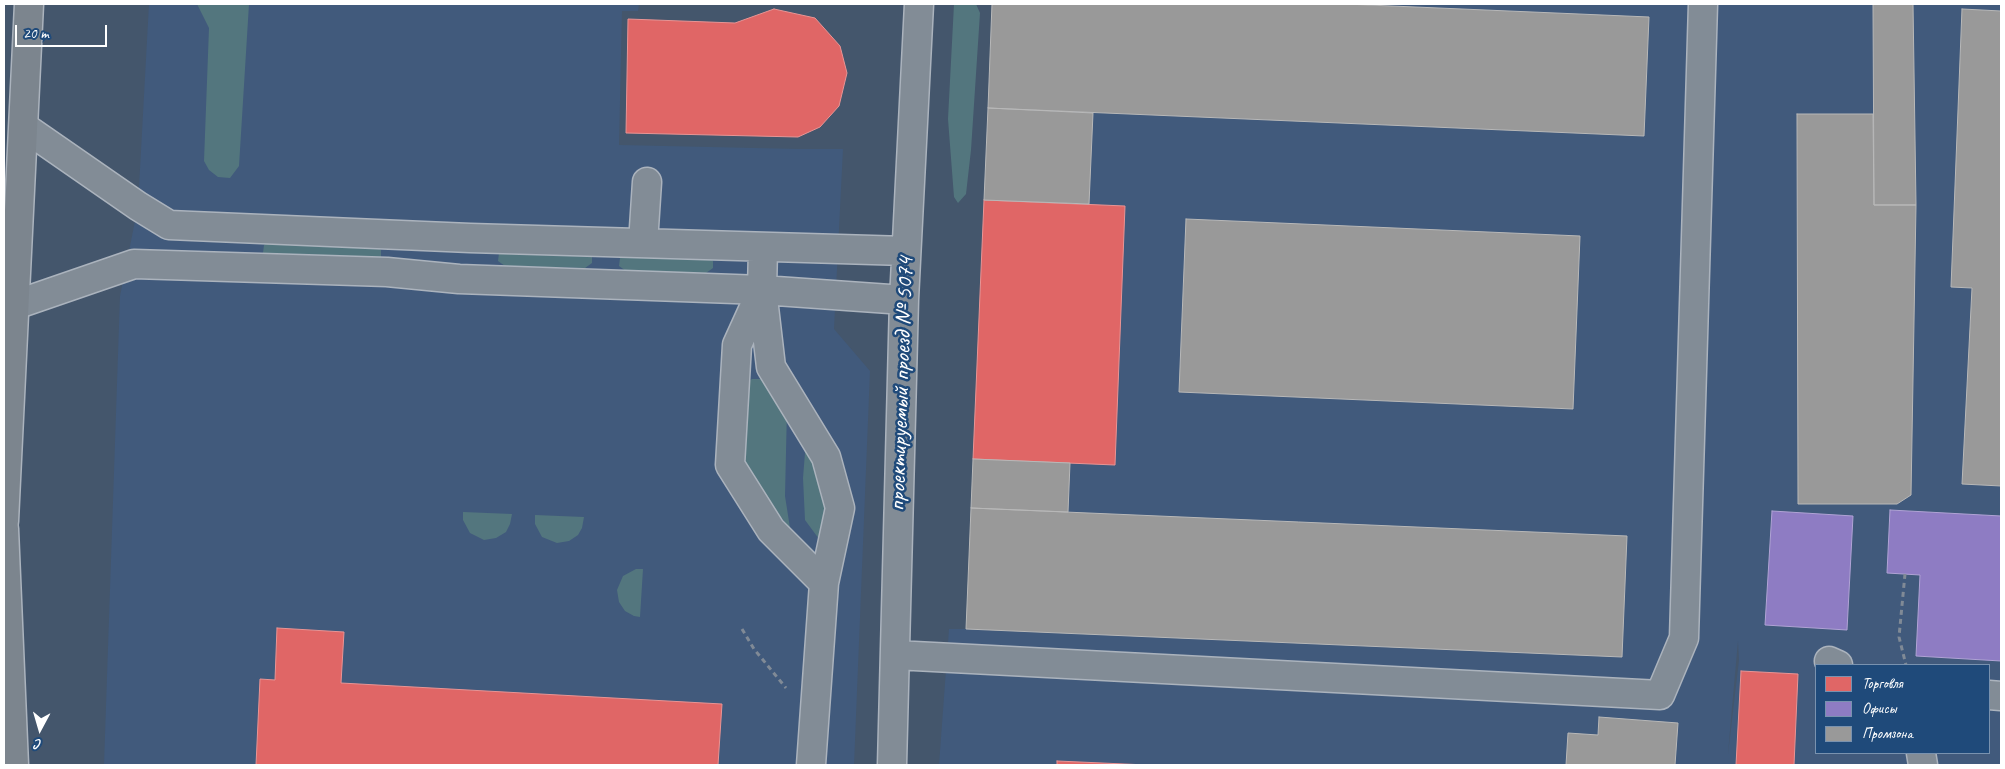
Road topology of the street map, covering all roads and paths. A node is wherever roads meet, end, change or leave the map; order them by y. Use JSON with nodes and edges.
{"nodes":[{"id":1,"x":29,"y":4,"type":"edge"},
{"id":2,"x":919,"y":4,"type":"edge"},
{"id":3,"x":1704,"y":4,"type":"edge"},
{"id":4,"x":24,"y":127,"type":"junction"},
{"id":5,"x":647,"y":182,"type":"dead end"},
{"id":6,"x":643,"y":243,"type":"junction"},
{"id":7,"x":763,"y":248,"type":"junction"},
{"id":8,"x":906,"y":251,"type":"junction"},
{"id":9,"x":762,"y":290,"type":"junction"},
{"id":10,"x":904,"y":300,"type":"junction"},
{"id":11,"x":15,"y":305,"type":"junction"},
{"id":12,"x":4,"y":521,"type":"edge"},
{"id":13,"x":4,"y":529,"type":"edge"},
{"id":14,"x":1905,"y":574,"type":"dead end"},
{"id":15,"x":824,"y":583,"type":"junction"},
{"id":16,"x":742,"y":629,"type":"dead end"},
{"id":17,"x":894,"y":655,"type":"junction"},
{"id":18,"x":1906,"y":664,"type":"edge"},
{"id":19,"x":814,"y":722,"type":"junction"},
{"id":20,"x":14,"y":765,"type":"edge"},
{"id":21,"x":811,"y":765,"type":"edge"},
{"id":22,"x":892,"y":765,"type":"edge"}],
"edges":[{"from":1,"to":4,"type":"main road"},
{"from":2,"to":8,"type":"street","name":"проектируемый проезд № 5074"},
{"from":3,"to":17,"type":"street"},
{"from":4,"to":6,"type":"street"},
{"from":4,"to":11,"type":"main road"},
{"from":5,"to":6,"type":"street"},
{"from":6,"to":7,"type":"street"},
{"from":7,"to":8,"type":"street"},
{"from":7,"to":9,"type":"street"},
{"from":8,"to":10,"type":"street","name":"проектируемый проезд № 5074"},
{"from":9,"to":10,"type":"street"},
{"from":9,"to":11,"type":"street"},
{"from":9,"to":15,"type":"street"},
{"from":9,"to":15,"type":"street"},
{"from":10,"to":17,"type":"street","name":"проектируемый проезд № 5074"},
{"from":11,"to":12,"type":"main road"},
{"from":13,"to":20,"type":"main road"},
{"from":14,"to":18,"type":"path"},
{"from":15,"to":19,"type":"street"},
{"from":16,"to":19,"type":"path"},
{"from":17,"to":22,"type":"street","name":"проектируемый проезд № 5074"},
{"from":19,"to":21,"type":"street"}]}
